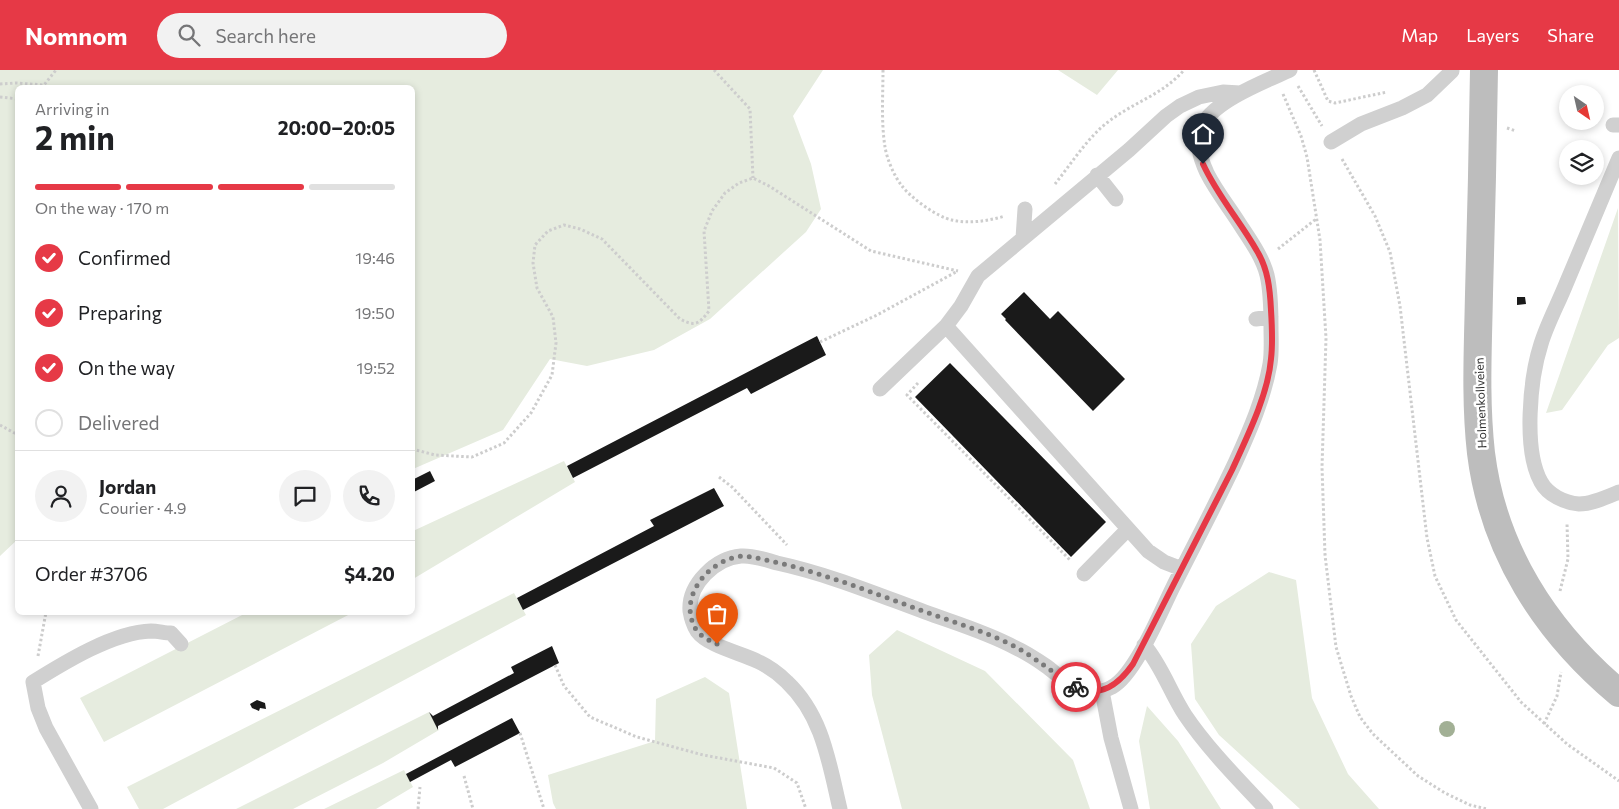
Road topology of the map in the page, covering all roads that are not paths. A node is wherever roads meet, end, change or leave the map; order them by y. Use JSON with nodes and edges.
{"nodes":[{"id":1,"x":1456,"y":70,"type":"edge"},
{"id":2,"x":1484,"y":70,"type":"edge"},
{"id":3,"x":1293,"y":77,"type":"edge"},
{"id":4,"x":1240,"y":93,"type":"junction"},
{"id":5,"x":1331,"y":142,"type":"road end"},
{"id":6,"x":1619,"y":158,"type":"edge"},
{"id":7,"x":1097,"y":175,"type":"junction"},
{"id":8,"x":1116,"y":199,"type":"dead end"},
{"id":9,"x":1025,"y":209,"type":"road end"},
{"id":10,"x":1022,"y":238,"type":"junction"},
{"id":11,"x":946,"y":326,"type":"junction"},
{"id":12,"x":880,"y":389,"type":"dead end"},
{"id":13,"x":1619,"y":492,"type":"edge"},
{"id":14,"x":1128,"y":529,"type":"junction"},
{"id":15,"x":1182,"y":570,"type":"junction"},
{"id":16,"x":1084,"y":574,"type":"road end"},
{"id":17,"x":181,"y":644,"type":"dead end"},
{"id":18,"x":1144,"y":645,"type":"junction"},
{"id":19,"x":1102,"y":691,"type":"junction"},
{"id":20,"x":1619,"y":693,"type":"edge"},
{"id":21,"x":90,"y":809,"type":"edge"},
{"id":22,"x":840,"y":809,"type":"edge"},
{"id":23,"x":1131,"y":809,"type":"edge"},
{"id":24,"x":1266,"y":809,"type":"edge"}],
"edges":[{"from":1,"to":5,"type":"lane"},
{"from":2,"to":20,"type":"main road","name":"Holmenkollveien"},
{"from":3,"to":4,"type":"lane"},
{"from":4,"to":7,"type":"lane"},
{"from":4,"to":15,"type":"lane"},
{"from":6,"to":13,"type":"lane"},
{"from":7,"to":8,"type":"lane"},
{"from":7,"to":10,"type":"lane"},
{"from":9,"to":10,"type":"lane"},
{"from":10,"to":11,"type":"lane"},
{"from":11,"to":12,"type":"lane"},
{"from":11,"to":14,"type":"lane"},
{"from":14,"to":15,"type":"lane"},
{"from":14,"to":16,"type":"lane"},
{"from":15,"to":18,"type":"lane"},
{"from":17,"to":21,"type":"lane"},
{"from":18,"to":19,"type":"lane"},
{"from":18,"to":24,"type":"lane"},
{"from":19,"to":22,"type":"lane"},
{"from":19,"to":23,"type":"lane"}]}
